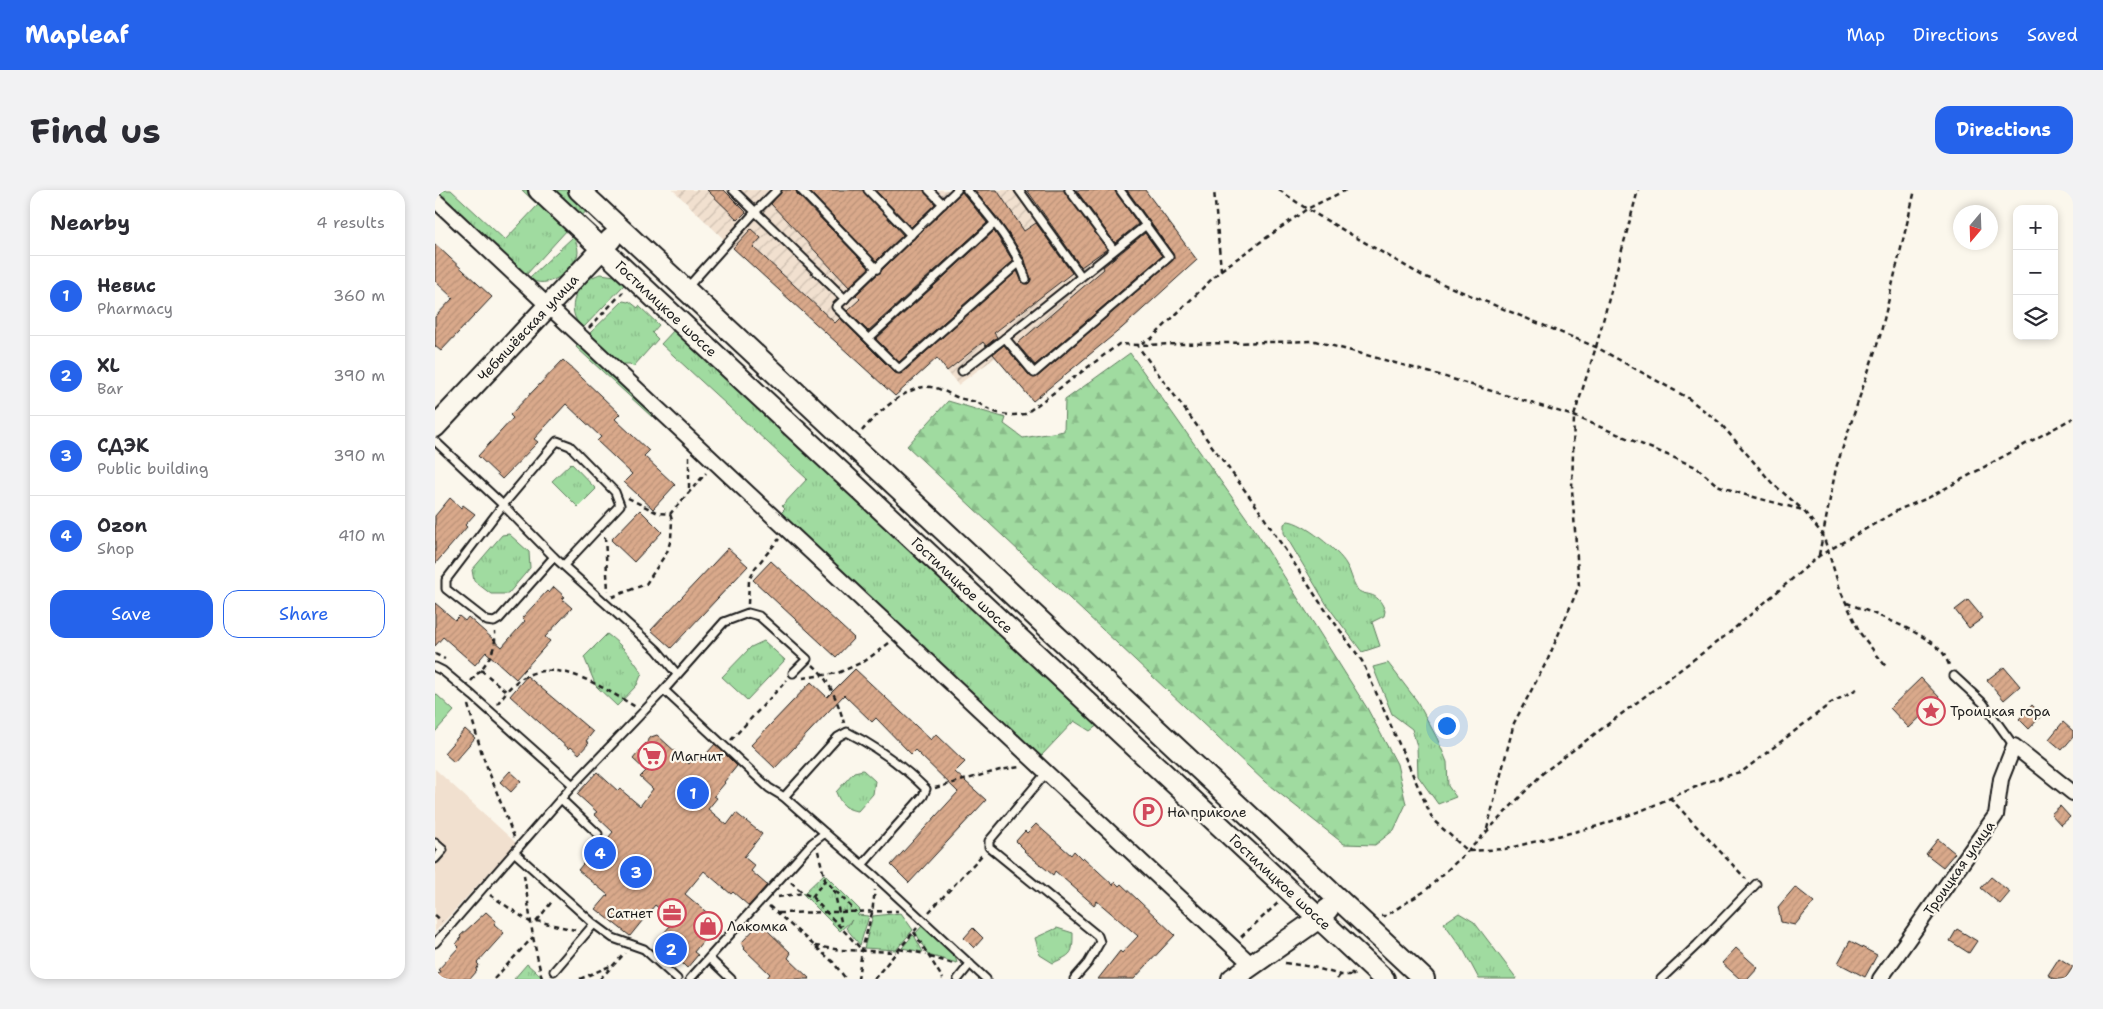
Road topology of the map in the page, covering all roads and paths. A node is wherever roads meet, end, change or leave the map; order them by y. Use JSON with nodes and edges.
{"nodes":[{"id":1,"x":539,"y":190,"type":"edge"},
{"id":2,"x":579,"y":190,"type":"edge"},
{"id":3,"x":733,"y":190,"type":"edge"},
{"id":4,"x":777,"y":190,"type":"edge"},
{"id":5,"x":801,"y":190,"type":"edge"},
{"id":6,"x":868,"y":190,"type":"edge"},
{"id":7,"x":929,"y":190,"type":"edge"},
{"id":8,"x":957,"y":190,"type":"edge"},
{"id":9,"x":967,"y":190,"type":"edge"},
{"id":10,"x":1019,"y":190,"type":"edge"},
{"id":11,"x":1069,"y":190,"type":"edge"},
{"id":12,"x":1120,"y":190,"type":"edge"},
{"id":13,"x":1279,"y":190,"type":"edge"},
{"id":14,"x":1346,"y":190,"type":"edge"},
{"id":15,"x":1638,"y":190,"type":"edge"},
{"id":16,"x":1915,"y":190,"type":"edge"},
{"id":17,"x":435,"y":200,"type":"edge"},
{"id":18,"x":943,"y":204,"type":"junction"},
{"id":19,"x":1307,"y":209,"type":"junction"},
{"id":20,"x":756,"y":211,"type":"junction"},
{"id":21,"x":995,"y":223,"type":"junction"},
{"id":22,"x":1146,"y":225,"type":"junction"},
{"id":23,"x":621,"y":228,"type":"junction"},
{"id":24,"x":911,"y":235,"type":"junction"},
{"id":25,"x":602,"y":248,"type":"junction"},
{"id":26,"x":1114,"y":250,"type":"junction"},
{"id":27,"x":1020,"y":262,"type":"junction"},
{"id":28,"x":877,"y":268,"type":"junction"},
{"id":29,"x":1221,"y":270,"type":"dead end"},
{"id":30,"x":1081,"y":276,"type":"junction"},
{"id":31,"x":1026,"y":279,"type":"dead end"},
{"id":32,"x":626,"y":289,"type":"dead end"},
{"id":33,"x":686,"y":289,"type":"junction"},
{"id":34,"x":845,"y":299,"type":"junction"},
{"id":35,"x":548,"y":306,"type":"junction"},
{"id":36,"x":586,"y":331,"type":"dead end"},
{"id":37,"x":869,"y":338,"type":"junction"},
{"id":38,"x":1005,"y":338,"type":"junction"},
{"id":39,"x":1596,"y":347,"type":"junction"},
{"id":40,"x":962,"y":371,"type":"dead end"},
{"id":41,"x":1574,"y":416,"type":"junction"},
{"id":42,"x":2073,"y":418,"type":"edge"},
{"id":43,"x":435,"y":427,"type":"edge"},
{"id":44,"x":435,"y":441,"type":"edge"},
{"id":45,"x":689,"y":456,"type":"dead end"},
{"id":46,"x":706,"y":473,"type":"dead end"},
{"id":47,"x":689,"y":491,"type":"junction"},
{"id":48,"x":617,"y":498,"type":"junction"},
{"id":49,"x":503,"y":505,"type":"junction"},
{"id":50,"x":1803,"y":510,"type":"junction"},
{"id":51,"x":669,"y":514,"type":"junction"},
{"id":52,"x":603,"y":524,"type":"junction"},
{"id":53,"x":1823,"y":535,"type":"junction"},
{"id":54,"x":779,"y":539,"type":"dead end"},
{"id":55,"x":1829,"y":549,"type":"junction"},
{"id":56,"x":1819,"y":556,"type":"junction"},
{"id":57,"x":555,"y":557,"type":"junction"},
{"id":58,"x":564,"y":565,"type":"junction"},
{"id":59,"x":1846,"y":602,"type":"junction"},
{"id":60,"x":748,"y":612,"type":"junction"},
{"id":61,"x":494,"y":622,"type":"junction"},
{"id":62,"x":890,"y":642,"type":"dead end"},
{"id":63,"x":807,"y":659,"type":"junction"},
{"id":64,"x":435,"y":667,"type":"edge"},
{"id":65,"x":1887,"y":668,"type":"dead end"},
{"id":66,"x":481,"y":670,"type":"junction"},
{"id":67,"x":793,"y":673,"type":"joint"},
{"id":68,"x":677,"y":674,"type":"junction"},
{"id":69,"x":824,"y":674,"type":"junction"},
{"id":70,"x":1954,"y":676,"type":"joint"},
{"id":71,"x":786,"y":681,"type":"junction"},
{"id":72,"x":464,"y":688,"type":"junction"},
{"id":73,"x":1857,"y":689,"type":"dead end"},
{"id":74,"x":664,"y":690,"type":"junction"},
{"id":75,"x":507,"y":692,"type":"junction"},
{"id":76,"x":644,"y":711,"type":"junction"},
{"id":77,"x":491,"y":712,"type":"junction"},
{"id":78,"x":847,"y":732,"type":"junction"},
{"id":79,"x":2014,"y":746,"type":"junction"},
{"id":80,"x":725,"y":747,"type":"junction"},
{"id":81,"x":1021,"y":766,"type":"dead end"},
{"id":82,"x":1047,"y":772,"type":"junction"},
{"id":83,"x":573,"y":785,"type":"junction"},
{"id":84,"x":926,"y":789,"type":"junction"},
{"id":85,"x":2073,"y":793,"type":"edge"},
{"id":86,"x":784,"y":797,"type":"junction"},
{"id":87,"x":1670,"y":798,"type":"junction"},
{"id":88,"x":561,"y":799,"type":"junction"},
{"id":89,"x":1487,"y":830,"type":"junction"},
{"id":90,"x":825,"y":833,"type":"junction"},
{"id":91,"x":598,"y":834,"type":"dead end"},
{"id":92,"x":435,"y":843,"type":"edge"},
{"id":93,"x":813,"y":843,"type":"junction"},
{"id":94,"x":1468,"y":851,"type":"junction"},
{"id":95,"x":515,"y":853,"type":"junction"},
{"id":96,"x":435,"y":859,"type":"edge"},
{"id":97,"x":522,"y":861,"type":"junction"},
{"id":98,"x":862,"y":865,"type":"junction"},
{"id":99,"x":784,"y":875,"type":"junction"},
{"id":100,"x":876,"y":877,"type":"junction"},
{"id":101,"x":825,"y":880,"type":"junction"},
{"id":102,"x":1753,"y":886,"type":"joint"},
{"id":103,"x":833,"y":889,"type":"junction"},
{"id":104,"x":481,"y":891,"type":"junction"},
{"id":105,"x":803,"y":893,"type":"junction"},
{"id":106,"x":558,"y":894,"type":"junction"},
{"id":107,"x":812,"y":897,"type":"junction"},
{"id":108,"x":1283,"y":898,"type":"dead end"},
{"id":109,"x":1339,"y":899,"type":"junction"},
{"id":110,"x":762,"y":900,"type":"junction"},
{"id":111,"x":912,"y":911,"type":"junction"},
{"id":112,"x":839,"y":912,"type":"junction"},
{"id":113,"x":778,"y":913,"type":"junction"},
{"id":114,"x":828,"y":913,"type":"junction"},
{"id":115,"x":857,"y":913,"type":"junction"},
{"id":116,"x":871,"y":913,"type":"junction"},
{"id":117,"x":435,"y":915,"type":"edge"},
{"id":118,"x":1385,"y":916,"type":"dead end"},
{"id":119,"x":1319,"y":918,"type":"junction"},
{"id":120,"x":537,"y":921,"type":"junction"},
{"id":121,"x":443,"y":922,"type":"dead end"},
{"id":122,"x":531,"y":922,"type":"junction"},
{"id":123,"x":594,"y":924,"type":"junction"},
{"id":124,"x":842,"y":927,"type":"junction"},
{"id":125,"x":914,"y":932,"type":"dead end"},
{"id":126,"x":586,"y":933,"type":"junction"},
{"id":127,"x":533,"y":937,"type":"junction"},
{"id":128,"x":1238,"y":940,"type":"dead end"},
{"id":129,"x":435,"y":943,"type":"edge"},
{"id":130,"x":632,"y":944,"type":"junction"},
{"id":131,"x":815,"y":946,"type":"junction"},
{"id":132,"x":862,"y":950,"type":"junction"},
{"id":133,"x":927,"y":955,"type":"junction"},
{"id":134,"x":1289,"y":958,"type":"dead end"},
{"id":135,"x":710,"y":959,"type":"junction"},
{"id":136,"x":970,"y":964,"type":"junction"},
{"id":137,"x":613,"y":965,"type":"junction"},
{"id":138,"x":958,"y":965,"type":"dead end"},
{"id":139,"x":1251,"y":965,"type":"junction"},
{"id":140,"x":1349,"y":969,"type":"dead end"},
{"id":141,"x":554,"y":971,"type":"dead end"},
{"id":142,"x":1340,"y":975,"type":"junction"},
{"id":143,"x":1352,"y":975,"type":"junction"},
{"id":144,"x":495,"y":979,"type":"edge"},
{"id":145,"x":542,"y":979,"type":"edge"},
{"id":146,"x":579,"y":979,"type":"edge"},
{"id":147,"x":600,"y":979,"type":"edge"},
{"id":148,"x":677,"y":979,"type":"edge"},
{"id":149,"x":690,"y":979,"type":"edge"},
{"id":150,"x":731,"y":979,"type":"edge"},
{"id":151,"x":846,"y":979,"type":"edge"},
{"id":152,"x":858,"y":979,"type":"edge"},
{"id":153,"x":943,"y":979,"type":"edge"},
{"id":154,"x":957,"y":979,"type":"edge"},
{"id":155,"x":986,"y":979,"type":"edge"},
{"id":156,"x":1074,"y":979,"type":"edge"},
{"id":157,"x":1232,"y":979,"type":"edge"},
{"id":158,"x":1337,"y":979,"type":"edge"},
{"id":159,"x":1356,"y":979,"type":"edge"},
{"id":160,"x":1384,"y":979,"type":"edge"},
{"id":161,"x":1424,"y":979,"type":"edge"},
{"id":162,"x":1661,"y":979,"type":"edge"},
{"id":163,"x":1880,"y":979,"type":"edge"}],
"edges":[{"from":1,"to":25,"type":"street","name":"Гостилицкое шоссе"},
{"from":2,"to":23,"type":"street","name":"Гостилицкое шоссе"},
{"from":3,"to":20,"type":"lane"},
{"from":4,"to":20,"type":"lane"},
{"from":5,"to":28,"type":"lane"},
{"from":6,"to":24,"type":"lane"},
{"from":7,"to":18,"type":"lane"},
{"from":8,"to":18,"type":"lane"},
{"from":9,"to":21,"type":"lane"},
{"from":10,"to":30,"type":"lane"},
{"from":11,"to":26,"type":"lane"},
{"from":12,"to":22,"type":"lane"},
{"from":13,"to":19,"type":"path"},
{"from":14,"to":19,"type":"path"},
{"from":15,"to":39,"type":"path"},
{"from":16,"to":53,"type":"path"},
{"from":17,"to":35,"type":"street"},
{"from":18,"to":24,"type":"lane"},
{"from":19,"to":29,"type":"path"},
{"from":19,"to":39,"type":"path"},
{"from":20,"to":33,"type":"lane"},
{"from":20,"to":34,"type":"lane"},
{"from":21,"to":27,"type":"lane"},
{"from":21,"to":37,"type":"lane"},
{"from":22,"to":26,"type":"lane"},
{"from":22,"to":38,"type":"lane"},
{"from":23,"to":25,"type":"street","name":"Чебышёвская улица"},
{"from":23,"to":33,"type":"street","name":"Гостилицкое шоссе"},
{"from":24,"to":28,"type":"lane"},
{"from":25,"to":35,"type":"street","name":"Чебышёвская улица"},
{"from":25,"to":119,"type":"street","name":"Гостилицкое шоссе"},
{"from":26,"to":30,"type":"lane"},
{"from":27,"to":31,"type":"lane"},
{"from":27,"to":37,"type":"lane"},
{"from":28,"to":34,"type":"lane"},
{"from":30,"to":38,"type":"lane"},
{"from":32,"to":36,"type":"path"},
{"from":33,"to":109,"type":"street","name":"Гостилицкое шоссе"},
{"from":34,"to":37,"type":"lane"},
{"from":35,"to":43,"type":"street","name":"Чебышёвская улица"},
{"from":35,"to":82,"type":"street"},
{"from":38,"to":40,"type":"lane"},
{"from":39,"to":41,"type":"path"},
{"from":39,"to":50,"type":"path"},
{"from":41,"to":50,"type":"path"},
{"from":41,"to":89,"type":"path"},
{"from":41,"to":94,"type":"path"},
{"from":42,"to":55,"type":"path"},
{"from":44,"to":49,"type":"lane"},
{"from":45,"to":47,"type":"path"},
{"from":46,"to":47,"type":"path"},
{"from":47,"to":51,"type":"path"},
{"from":48,"to":49,"type":"lane"},
{"from":48,"to":51,"type":"path"},
{"from":48,"to":52,"type":"lane"},
{"from":49,"to":57,"type":"lane"},
{"from":49,"to":61,"type":"lane"},
{"from":50,"to":53,"type":"path"},
{"from":51,"to":52,"type":"path"},
{"from":52,"to":58,"type":"lane"},
{"from":53,"to":55,"type":"path"},
{"from":53,"to":56,"type":"path"},
{"from":54,"to":60,"type":"path"},
{"from":55,"to":56,"type":"path"},
{"from":55,"to":59,"type":"path"},
{"from":56,"to":89,"type":"path"},
{"from":57,"to":58,"type":"lane"},
{"from":57,"to":61,"type":"lane"},
{"from":58,"to":68,"type":"lane"},
{"from":59,"to":65,"type":"path"},
{"from":59,"to":70,"type":"path"},
{"from":60,"to":63,"type":"lane"},
{"from":60,"to":68,"type":"lane"},
{"from":61,"to":66,"type":"path"},
{"from":62,"to":69,"type":"path"},
{"from":63,"to":67,"type":"lane"},
{"from":63,"to":69,"type":"path"},
{"from":64,"to":72,"type":"lane"},
{"from":66,"to":72,"type":"path"},
{"from":66,"to":75,"type":"path"},
{"from":67,"to":71,"type":"path"},
{"from":68,"to":74,"type":"lane"},
{"from":69,"to":71,"type":"path"},
{"from":69,"to":78,"type":"path"},
{"from":70,"to":79,"type":"lane"},
{"from":71,"to":80,"type":"path"},
{"from":72,"to":77,"type":"lane"},
{"from":72,"to":95,"type":"path"},
{"from":73,"to":87,"type":"path"},
{"from":74,"to":76,"type":"lane"},
{"from":74,"to":80,"type":"lane"},
{"from":75,"to":76,"type":"path"},
{"from":75,"to":77,"type":"path"},
{"from":76,"to":83,"type":"lane"},
{"from":77,"to":83,"type":"lane"},
{"from":78,"to":84,"type":"lane"},
{"from":78,"to":86,"type":"lane"},
{"from":79,"to":85,"type":"street"},
{"from":79,"to":163,"type":"street","name":"Троицкая улица"},
{"from":80,"to":86,"type":"lane"},
{"from":81,"to":84,"type":"path"},
{"from":82,"to":139,"type":"street"},
{"from":82,"to":156,"type":"lane"},
{"from":83,"to":88,"type":"lane"},
{"from":84,"to":98,"type":"lane"},
{"from":86,"to":90,"type":"lane"},
{"from":87,"to":94,"type":"path"},
{"from":87,"to":102,"type":"path"},
{"from":88,"to":91,"type":"lane"},
{"from":88,"to":95,"type":"lane"},
{"from":89,"to":94,"type":"path"},
{"from":90,"to":93,"type":"lane"},
{"from":90,"to":98,"type":"lane"},
{"from":92,"to":96,"type":"lane"},
{"from":93,"to":99,"type":"lane"},
{"from":93,"to":101,"type":"path"},
{"from":94,"to":118,"type":"path"},
{"from":95,"to":97,"type":"lane"},
{"from":95,"to":104,"type":"lane"},
{"from":97,"to":106,"type":"lane"},
{"from":97,"to":122,"type":"path"},
{"from":98,"to":100,"type":"lane"},
{"from":99,"to":105,"type":"path"},
{"from":99,"to":110,"type":"lane"},
{"from":100,"to":111,"type":"lane"},
{"from":100,"to":116,"type":"path"},
{"from":101,"to":103,"type":"path"},
{"from":101,"to":107,"type":"path"},
{"from":102,"to":162,"type":"lane"},
{"from":103,"to":112,"type":"path"},
{"from":103,"to":115,"type":"path"},
{"from":104,"to":122,"type":"path"},
{"from":104,"to":129,"type":"lane"},
{"from":105,"to":107,"type":"path"},
{"from":105,"to":110,"type":"path"},
{"from":106,"to":120,"type":"path"},
{"from":106,"to":123,"type":"lane"},
{"from":107,"to":114,"type":"path"},
{"from":108,"to":128,"type":"path"},
{"from":109,"to":119,"type":"street"},
{"from":109,"to":161,"type":"street","name":"Гостилицкое шоссе"},
{"from":110,"to":113,"type":"path"},
{"from":110,"to":135,"type":"lane"},
{"from":111,"to":116,"type":"path"},
{"from":111,"to":136,"type":"lane"},
{"from":112,"to":114,"type":"path"},
{"from":112,"to":115,"type":"path"},
{"from":112,"to":124,"type":"path"},
{"from":113,"to":114,"type":"path"},
{"from":113,"to":131,"type":"path"},
{"from":114,"to":124,"type":"path"},
{"from":115,"to":116,"type":"path"},
{"from":116,"to":132,"type":"path"},
{"from":117,"to":121,"type":"path"},
{"from":119,"to":139,"type":"street"},
{"from":119,"to":160,"type":"street","name":"Гостилицкое шоссе"},
{"from":120,"to":122,"type":"path"},
{"from":120,"to":126,"type":"path"},
{"from":122,"to":127,"type":"path"},
{"from":123,"to":126,"type":"lane"},
{"from":123,"to":130,"type":"lane"},
{"from":124,"to":132,"type":"path"},
{"from":125,"to":133,"type":"path"},
{"from":126,"to":141,"type":"lane"},
{"from":127,"to":144,"type":"path"},
{"from":127,"to":145,"type":"path"},
{"from":130,"to":137,"type":"path"},
{"from":130,"to":148,"type":"lane"},
{"from":131,"to":132,"type":"path"},
{"from":131,"to":151,"type":"path"},
{"from":132,"to":133,"type":"path"},
{"from":132,"to":152,"type":"path"},
{"from":133,"to":138,"type":"path"},
{"from":133,"to":153,"type":"path"},
{"from":134,"to":142,"type":"path"},
{"from":135,"to":149,"type":"lane"},
{"from":135,"to":150,"type":"lane"},
{"from":136,"to":154,"type":"lane"},
{"from":136,"to":155,"type":"lane"},
{"from":137,"to":146,"type":"path"},
{"from":137,"to":147,"type":"path"},
{"from":139,"to":157,"type":"street"},
{"from":140,"to":143,"type":"path"},
{"from":142,"to":143,"type":"path"},
{"from":142,"to":158,"type":"path"},
{"from":143,"to":159,"type":"path"}]}
